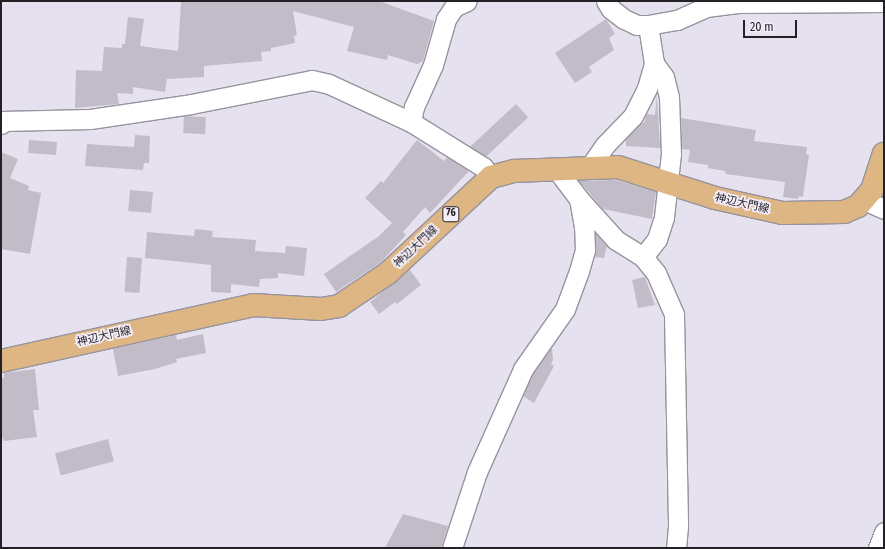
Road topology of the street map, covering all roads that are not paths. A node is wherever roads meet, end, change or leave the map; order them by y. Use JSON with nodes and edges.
{"nodes":[{"id":1,"x":467,"y":1,"type":"edge"},
{"id":2,"x":606,"y":1,"type":"edge"},
{"id":3,"x":884,"y":2,"type":"edge"},
{"id":4,"x":648,"y":25,"type":"junction"},
{"id":5,"x":654,"y":63,"type":"junction"},
{"id":6,"x":1,"y":122,"type":"edge"},
{"id":7,"x":411,"y":122,"type":"junction"},
{"id":8,"x":884,"y":154,"type":"edge"},
{"id":9,"x":556,"y":168,"type":"junction"},
{"id":10,"x":589,"y":168,"type":"junction"},
{"id":11,"x":491,"y":177,"type":"junction"},
{"id":12,"x":667,"y":181,"type":"junction"},
{"id":13,"x":579,"y":198,"type":"junction"},
{"id":14,"x":864,"y":200,"type":"junction"},
{"id":15,"x":884,"y":209,"type":"edge"},
{"id":16,"x":643,"y":257,"type":"junction"},
{"id":17,"x":1,"y":361,"type":"edge"},
{"id":18,"x":884,"y":532,"type":"edge"},
{"id":19,"x":452,"y":548,"type":"edge"},
{"id":20,"x":676,"y":548,"type":"edge"},
{"id":21,"x":878,"y":548,"type":"edge"}],
"edges":[{"from":1,"to":7,"type":"street"},
{"from":2,"to":4,"type":"street"},
{"from":3,"to":4,"type":"street"},
{"from":4,"to":5,"type":"street"},
{"from":5,"to":10,"type":"street"},
{"from":5,"to":12,"type":"street"},
{"from":6,"to":7,"type":"street"},
{"from":7,"to":11,"type":"street"},
{"from":8,"to":14,"type":"main road","name":"神辺大門線","number":"76"},
{"from":9,"to":10,"type":"main road","name":"神辺大門線","number":"76"},
{"from":9,"to":11,"type":"main road","name":"神辺大門線","number":"76"},
{"from":9,"to":13,"type":"street"},
{"from":10,"to":12,"type":"main road","name":"神辺大門線","number":"76"},
{"from":11,"to":17,"type":"main road","name":"神辺大門線","number":"76"},
{"from":12,"to":14,"type":"main road","name":"神辺大門線","number":"76"},
{"from":12,"to":16,"type":"street"},
{"from":13,"to":16,"type":"street"},
{"from":13,"to":19,"type":"street"},
{"from":14,"to":15,"type":"street"},
{"from":16,"to":20,"type":"street"},
{"from":18,"to":21,"type":"street"}]}
